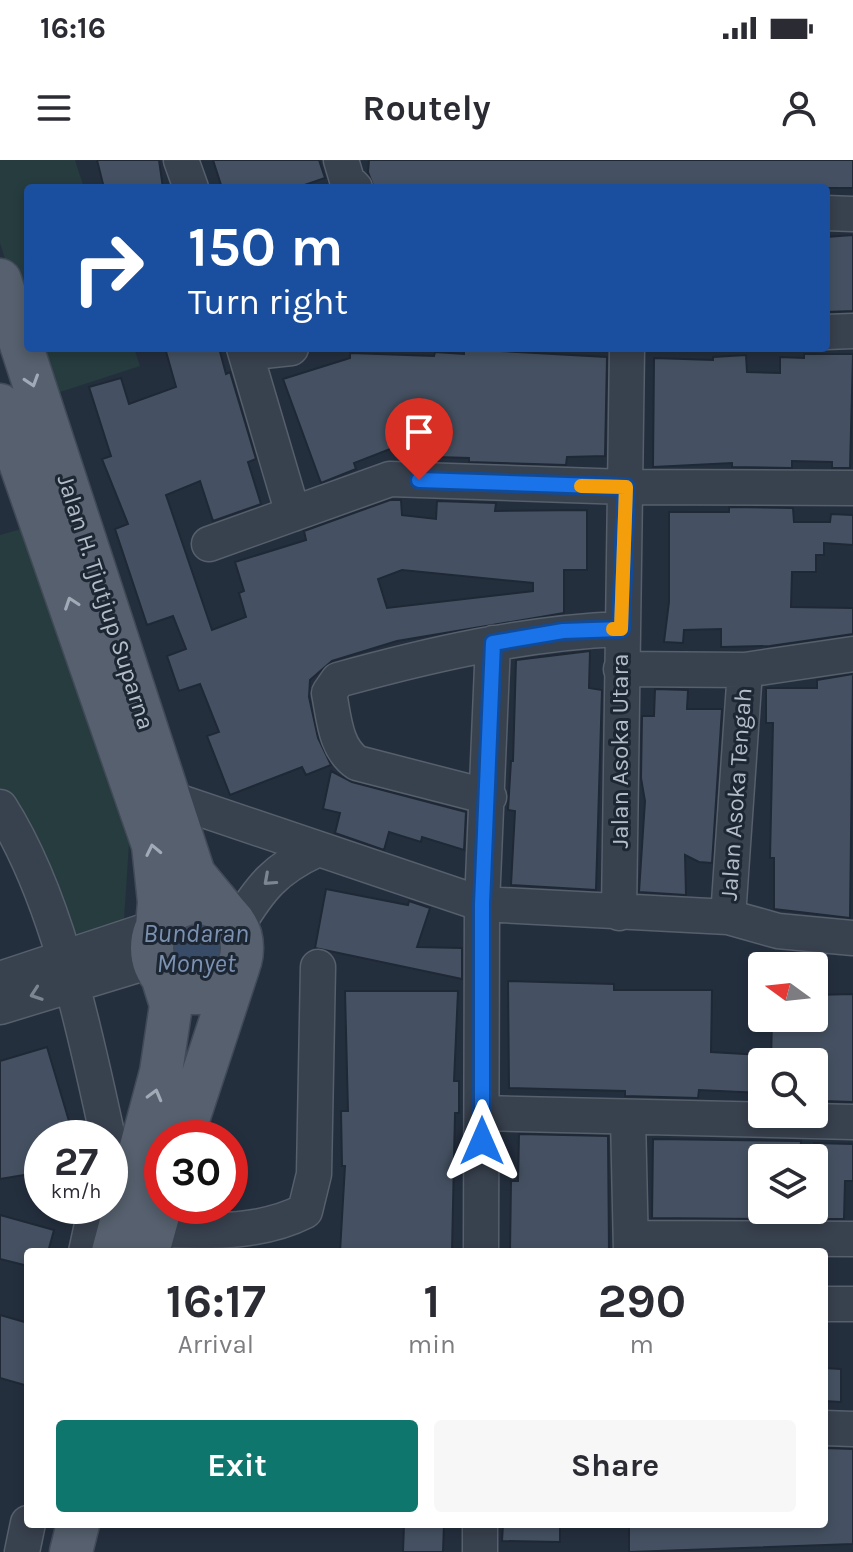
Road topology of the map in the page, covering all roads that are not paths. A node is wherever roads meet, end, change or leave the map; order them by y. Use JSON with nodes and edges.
{"nodes":[{"id":1,"x":181,"y":160,"type":"edge"},
{"id":2,"x":341,"y":160,"type":"edge"},
{"id":3,"x":190,"y":184,"type":"edge"},
{"id":4,"x":351,"y":184,"type":"edge"},
{"id":5,"x":830,"y":213,"type":"edge"},
{"id":6,"x":853,"y":214,"type":"edge"},
{"id":7,"x":0,"y":280,"type":"edge"},
{"id":8,"x":853,"y":331,"type":"edge"},
{"id":9,"x":830,"y":332,"type":"edge"},
{"id":10,"x":245,"y":352,"type":"edge"},
{"id":11,"x":627,"y":352,"type":"edge"},
{"id":12,"x":0,"y":405,"type":"edge"},
{"id":13,"x":626,"y":487,"type":"junction"},
{"id":14,"x":853,"y":488,"type":"edge"},
{"id":15,"x":293,"y":514,"type":"junction"},
{"id":16,"x":209,"y":544,"type":"dead end"},
{"id":17,"x":621,"y":629,"type":"junction"},
{"id":18,"x":493,"y":643,"type":"junction"},
{"id":19,"x":853,"y":654,"type":"edge"},
{"id":20,"x":621,"y":669,"type":"junction"},
{"id":21,"x":745,"y":670,"type":"junction"},
{"id":22,"x":489,"y":797,"type":"junction"},
{"id":23,"x":171,"y":799,"type":"junction"},
{"id":24,"x":0,"y":807,"type":"edge"},
{"id":25,"x":316,"y":850,"type":"junction"},
{"id":26,"x":482,"y":904,"type":"junction"},
{"id":27,"x":619,"y":913,"type":"junction"},
{"id":28,"x":728,"y":917,"type":"junction"},
{"id":29,"x":234,"y":935,"type":"junction"},
{"id":30,"x":853,"y":938,"type":"edge"},
{"id":31,"x":158,"y":955,"type":"junction"},
{"id":32,"x":318,"y":967,"type":"dead end"},
{"id":33,"x":68,"y":969,"type":"junction"},
{"id":34,"x":0,"y":979,"type":"edge"},
{"id":35,"x":0,"y":1007,"type":"edge"},
{"id":36,"x":482,"y":1113,"type":"junction"},
{"id":37,"x":628,"y":1117,"type":"junction"},
{"id":38,"x":104,"y":1120,"type":"edge"},
{"id":39,"x":187,"y":1120,"type":"edge"},
{"id":40,"x":853,"y":1122,"type":"edge"},
{"id":41,"x":92,"y":1224,"type":"edge"},
{"id":42,"x":154,"y":1228,"type":"edge"},
{"id":43,"x":853,"y":1239,"type":"edge"},
{"id":44,"x":632,"y":1245,"type":"edge"},
{"id":45,"x":87,"y":1248,"type":"edge"},
{"id":46,"x":114,"y":1248,"type":"edge"},
{"id":47,"x":481,"y":1248,"type":"edge"},
{"id":48,"x":828,"y":1304,"type":"edge"},
{"id":49,"x":853,"y":1304,"type":"edge"},
{"id":50,"x":828,"y":1428,"type":"edge"},
{"id":51,"x":853,"y":1429,"type":"edge"},
{"id":52,"x":27,"y":1528,"type":"edge"},
{"id":53,"x":50,"y":1528,"type":"edge"},
{"id":54,"x":77,"y":1528,"type":"edge"},
{"id":55,"x":480,"y":1528,"type":"edge"},
{"id":56,"x":22,"y":1552,"type":"edge"},
{"id":57,"x":44,"y":1552,"type":"edge"},
{"id":58,"x":71,"y":1552,"type":"edge"},
{"id":59,"x":480,"y":1552,"type":"edge"}],
"edges":[{"from":1,"to":3,"type":"street"},
{"from":2,"to":4,"type":"street"},
{"from":5,"to":6,"type":"street"},
{"from":7,"to":23,"type":"main road","name":"Jalan H. Tjutjup Suparna","one_way":true},
{"from":8,"to":9,"type":"street"},
{"from":10,"to":15,"type":"street"},
{"from":11,"to":13,"type":"street","name":"Jalan Asoka Utara"},
{"from":31,"to":12,"type":"main road","name":"Jalan H. Tjutjup Suparna","one_way":true},
{"from":13,"to":14,"type":"street"},
{"from":13,"to":15,"type":"street"},
{"from":13,"to":17,"type":"street","name":"Jalan Asoka Utara"},
{"from":15,"to":16,"type":"street"},
{"from":17,"to":18,"type":"street"},
{"from":17,"to":20,"type":"street","name":"Jalan Asoka Utara"},
{"from":18,"to":22,"type":"street"},
{"from":18,"to":22,"type":"street"},
{"from":19,"to":21,"type":"street"},
{"from":20,"to":21,"type":"street"},
{"from":20,"to":27,"type":"street","name":"Jalan Asoka Utara"},
{"from":21,"to":28,"type":"street","name":"Jalan Asoka Tengah"},
{"from":22,"to":26,"type":"street"},
{"from":23,"to":25,"type":"street"},
{"from":23,"to":29,"type":"main road","name":"Jalan H. Tjutjup Suparna"},
{"from":24,"to":33,"type":"street"},
{"from":25,"to":26,"type":"street"},
{"from":25,"to":29,"type":"street","one_way":true},
{"from":26,"to":27,"type":"street"},
{"from":26,"to":36,"type":"street"},
{"from":27,"to":28,"type":"street"},
{"from":28,"to":30,"type":"street"},
{"from":29,"to":31,"type":"main road"},
{"from":29,"to":31,"type":"main road"},
{"from":29,"to":39,"type":"main road"},
{"from":31,"to":33,"type":"street"},
{"from":46,"to":31,"type":"main road","name":"Jalan H. Tjutjup Suparna","one_way":true},
{"from":32,"to":42,"type":"street"},
{"from":33,"to":34,"type":"street"},
{"from":33,"to":35,"type":"street","one_way":true},
{"from":33,"to":38,"type":"street"},
{"from":36,"to":37,"type":"street"},
{"from":36,"to":47,"type":"street"},
{"from":37,"to":40,"type":"street"},
{"from":37,"to":44,"type":"street"},
{"from":41,"to":45,"type":"street"},
{"from":43,"to":44,"type":"street"},
{"from":48,"to":49,"type":"street"},
{"from":50,"to":51,"type":"street"},
{"from":52,"to":56,"type":"street"},
{"from":53,"to":57,"type":"main road"},
{"from":54,"to":58,"type":"main road"},
{"from":55,"to":59,"type":"street"}]}
